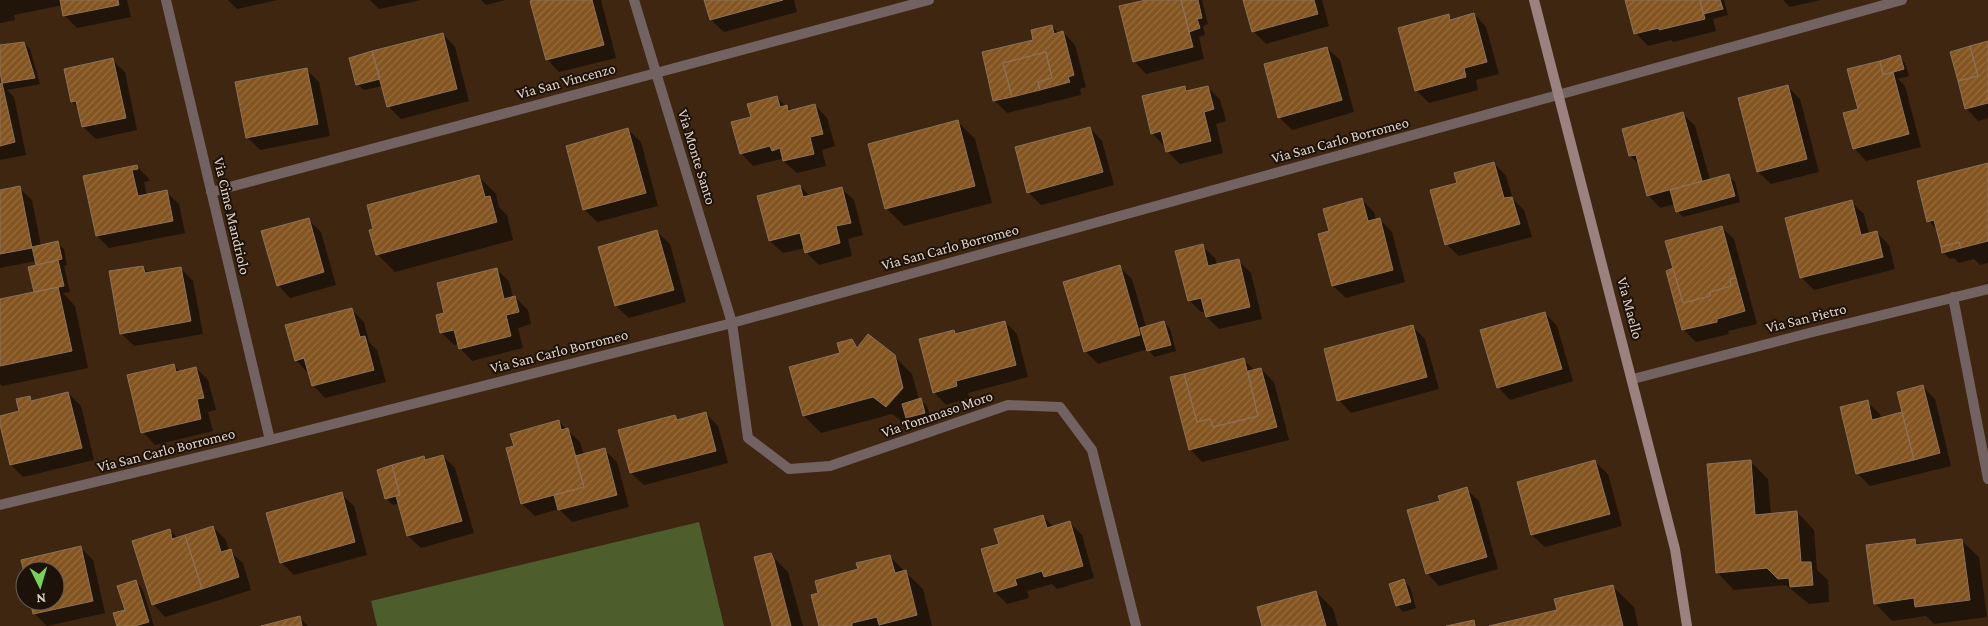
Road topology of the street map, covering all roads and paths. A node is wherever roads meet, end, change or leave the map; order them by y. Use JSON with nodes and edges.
{"nodes":[{"id":1,"x":166,"y":0,"type":"edge"},
{"id":2,"x":634,"y":0,"type":"edge"},
{"id":3,"x":929,"y":0,"type":"edge"},
{"id":4,"x":1534,"y":0,"type":"edge"},
{"id":5,"x":1902,"y":0,"type":"edge"},
{"id":6,"x":655,"y":73,"type":"junction"},
{"id":7,"x":1559,"y":96,"type":"junction"},
{"id":8,"x":211,"y":192,"type":"junction"},
{"id":9,"x":1988,"y":289,"type":"edge"},
{"id":10,"x":1953,"y":297,"type":"junction"},
{"id":11,"x":732,"y":323,"type":"junction"},
{"id":12,"x":1633,"y":379,"type":"junction"},
{"id":13,"x":270,"y":440,"type":"junction"},
{"id":14,"x":1988,"y":479,"type":"edge"},
{"id":15,"x":0,"y":505,"type":"edge"},
{"id":16,"x":1136,"y":626,"type":"edge"},
{"id":17,"x":1687,"y":626,"type":"edge"}],
"edges":[{"from":1,"to":8,"type":"street","name":"Via Cime Mandriolo"},
{"from":2,"to":6,"type":"street","name":"Via Monte Santo"},
{"from":3,"to":6,"type":"street","name":"Via San Vincenzo"},
{"from":4,"to":7,"type":"street","name":"Via Maello"},
{"from":5,"to":7,"type":"street","name":"Via San Carlo Borromeo"},
{"from":6,"to":8,"type":"street","name":"Via San Vincenzo"},
{"from":6,"to":11,"type":"street","name":"Via Monte Santo"},
{"from":7,"to":11,"type":"street","name":"Via San Carlo Borromeo"},
{"from":7,"to":12,"type":"street","name":"Via Maello"},
{"from":8,"to":13,"type":"street","name":"Via Cime Mandriolo"},
{"from":9,"to":10,"type":"street","name":"Via San Pietro"},
{"from":10,"to":12,"type":"street","name":"Via San Pietro"},
{"from":10,"to":14,"type":"street"},
{"from":11,"to":13,"type":"street","name":"Via San Carlo Borromeo"},
{"from":11,"to":16,"type":"street","name":"Via Tommaso Moro"},
{"from":12,"to":17,"type":"street","name":"Via Maello"},
{"from":13,"to":15,"type":"street","name":"Via San Carlo Borromeo"}]}
